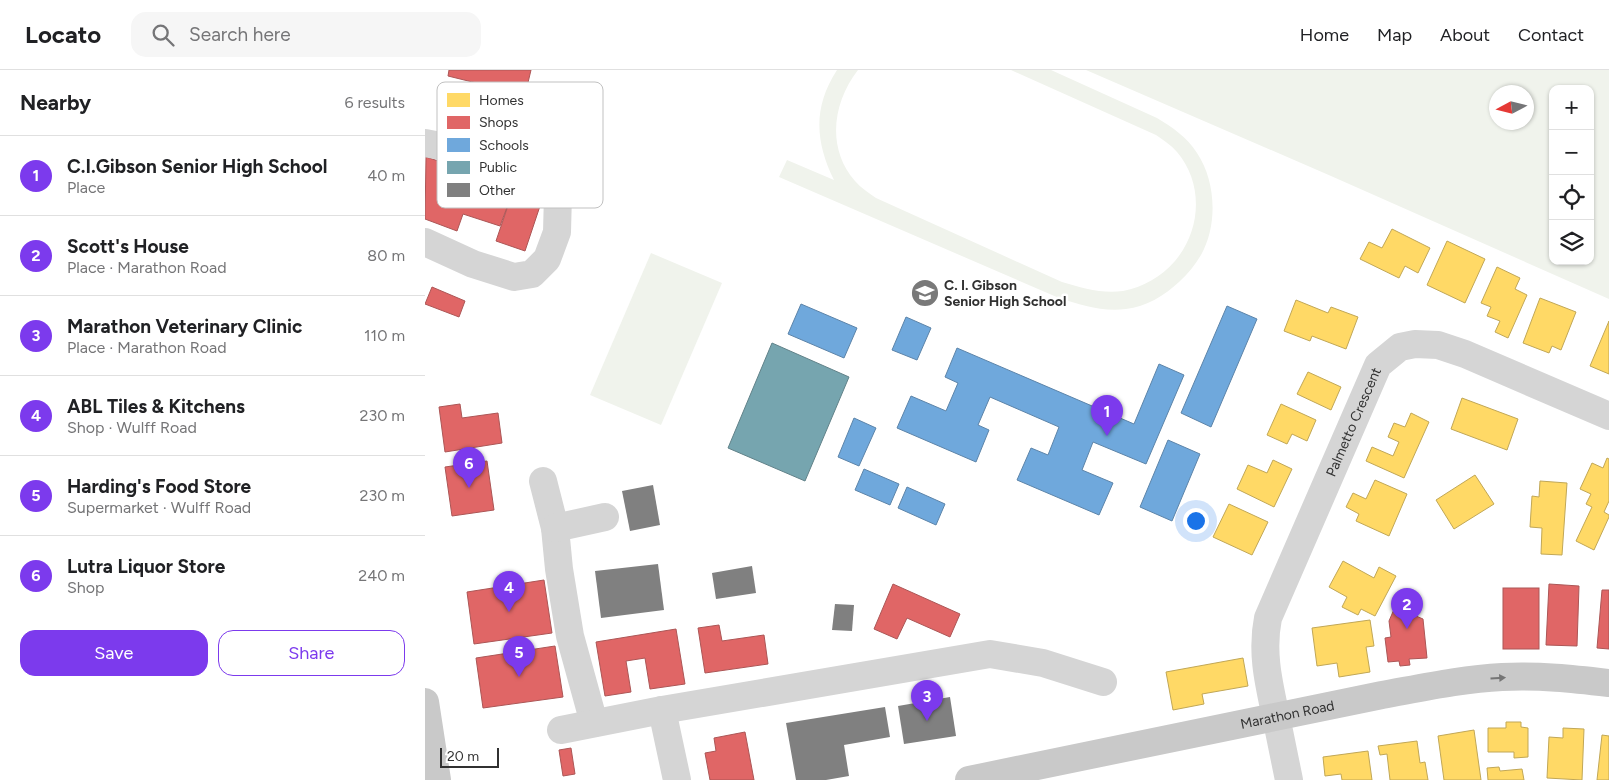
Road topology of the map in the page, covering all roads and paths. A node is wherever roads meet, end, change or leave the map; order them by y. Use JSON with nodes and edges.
{"nodes":[{"id":1,"x":558,"y":208,"type":"edge"},
{"id":2,"x":425,"y":242,"type":"edge"},
{"id":3,"x":1609,"y":416,"type":"edge"},
{"id":4,"x":543,"y":482,"type":"dead end"},
{"id":5,"x":605,"y":517,"type":"dead end"},
{"id":6,"x":555,"y":528,"type":"junction"},
{"id":7,"x":1103,"y":682,"type":"dead end"},
{"id":8,"x":1609,"y":684,"type":"edge"},
{"id":9,"x":1609,"y":701,"type":"edge"},
{"id":10,"x":425,"y":702,"type":"edge"},
{"id":11,"x":662,"y":710,"type":"junction"},
{"id":12,"x":594,"y":722,"type":"junction"},
{"id":13,"x":1278,"y":724,"type":"junction"},
{"id":14,"x":561,"y":730,"type":"dead end"},
{"id":15,"x":1115,"y":758,"type":"junction"},
{"id":16,"x":425,"y":777,"type":"edge"},
{"id":17,"x":437,"y":780,"type":"edge"},
{"id":18,"x":677,"y":780,"type":"edge"},
{"id":19,"x":969,"y":780,"type":"edge"},
{"id":20,"x":1046,"y":780,"type":"edge"},
{"id":21,"x":1289,"y":780,"type":"edge"}],
"edges":[{"from":1,"to":2,"type":"street"},
{"from":3,"to":13,"type":"street","name":"Palmetto Crescent"},
{"from":4,"to":6,"type":"street"},
{"from":5,"to":6,"type":"street"},
{"from":6,"to":12,"type":"street"},
{"from":7,"to":11,"type":"street"},
{"from":13,"to":8,"type":"main road","name":"Marathon Road","one_way":true},
{"from":9,"to":13,"type":"main road","name":"Marathon Road"},
{"from":10,"to":17,"type":"main road"},
{"from":11,"to":12,"type":"street"},
{"from":11,"to":18,"type":"street"},
{"from":12,"to":14,"type":"street"},
{"from":13,"to":15,"type":"main road","name":"Marathon Road"},
{"from":13,"to":21,"type":"street","name":"Palmetto Crescent"},
{"from":15,"to":19,"type":"main road","name":"Marathon Road"},
{"from":15,"to":20,"type":"main road","name":"Marathon Road"},
{"from":16,"to":17,"type":"street"}]}
